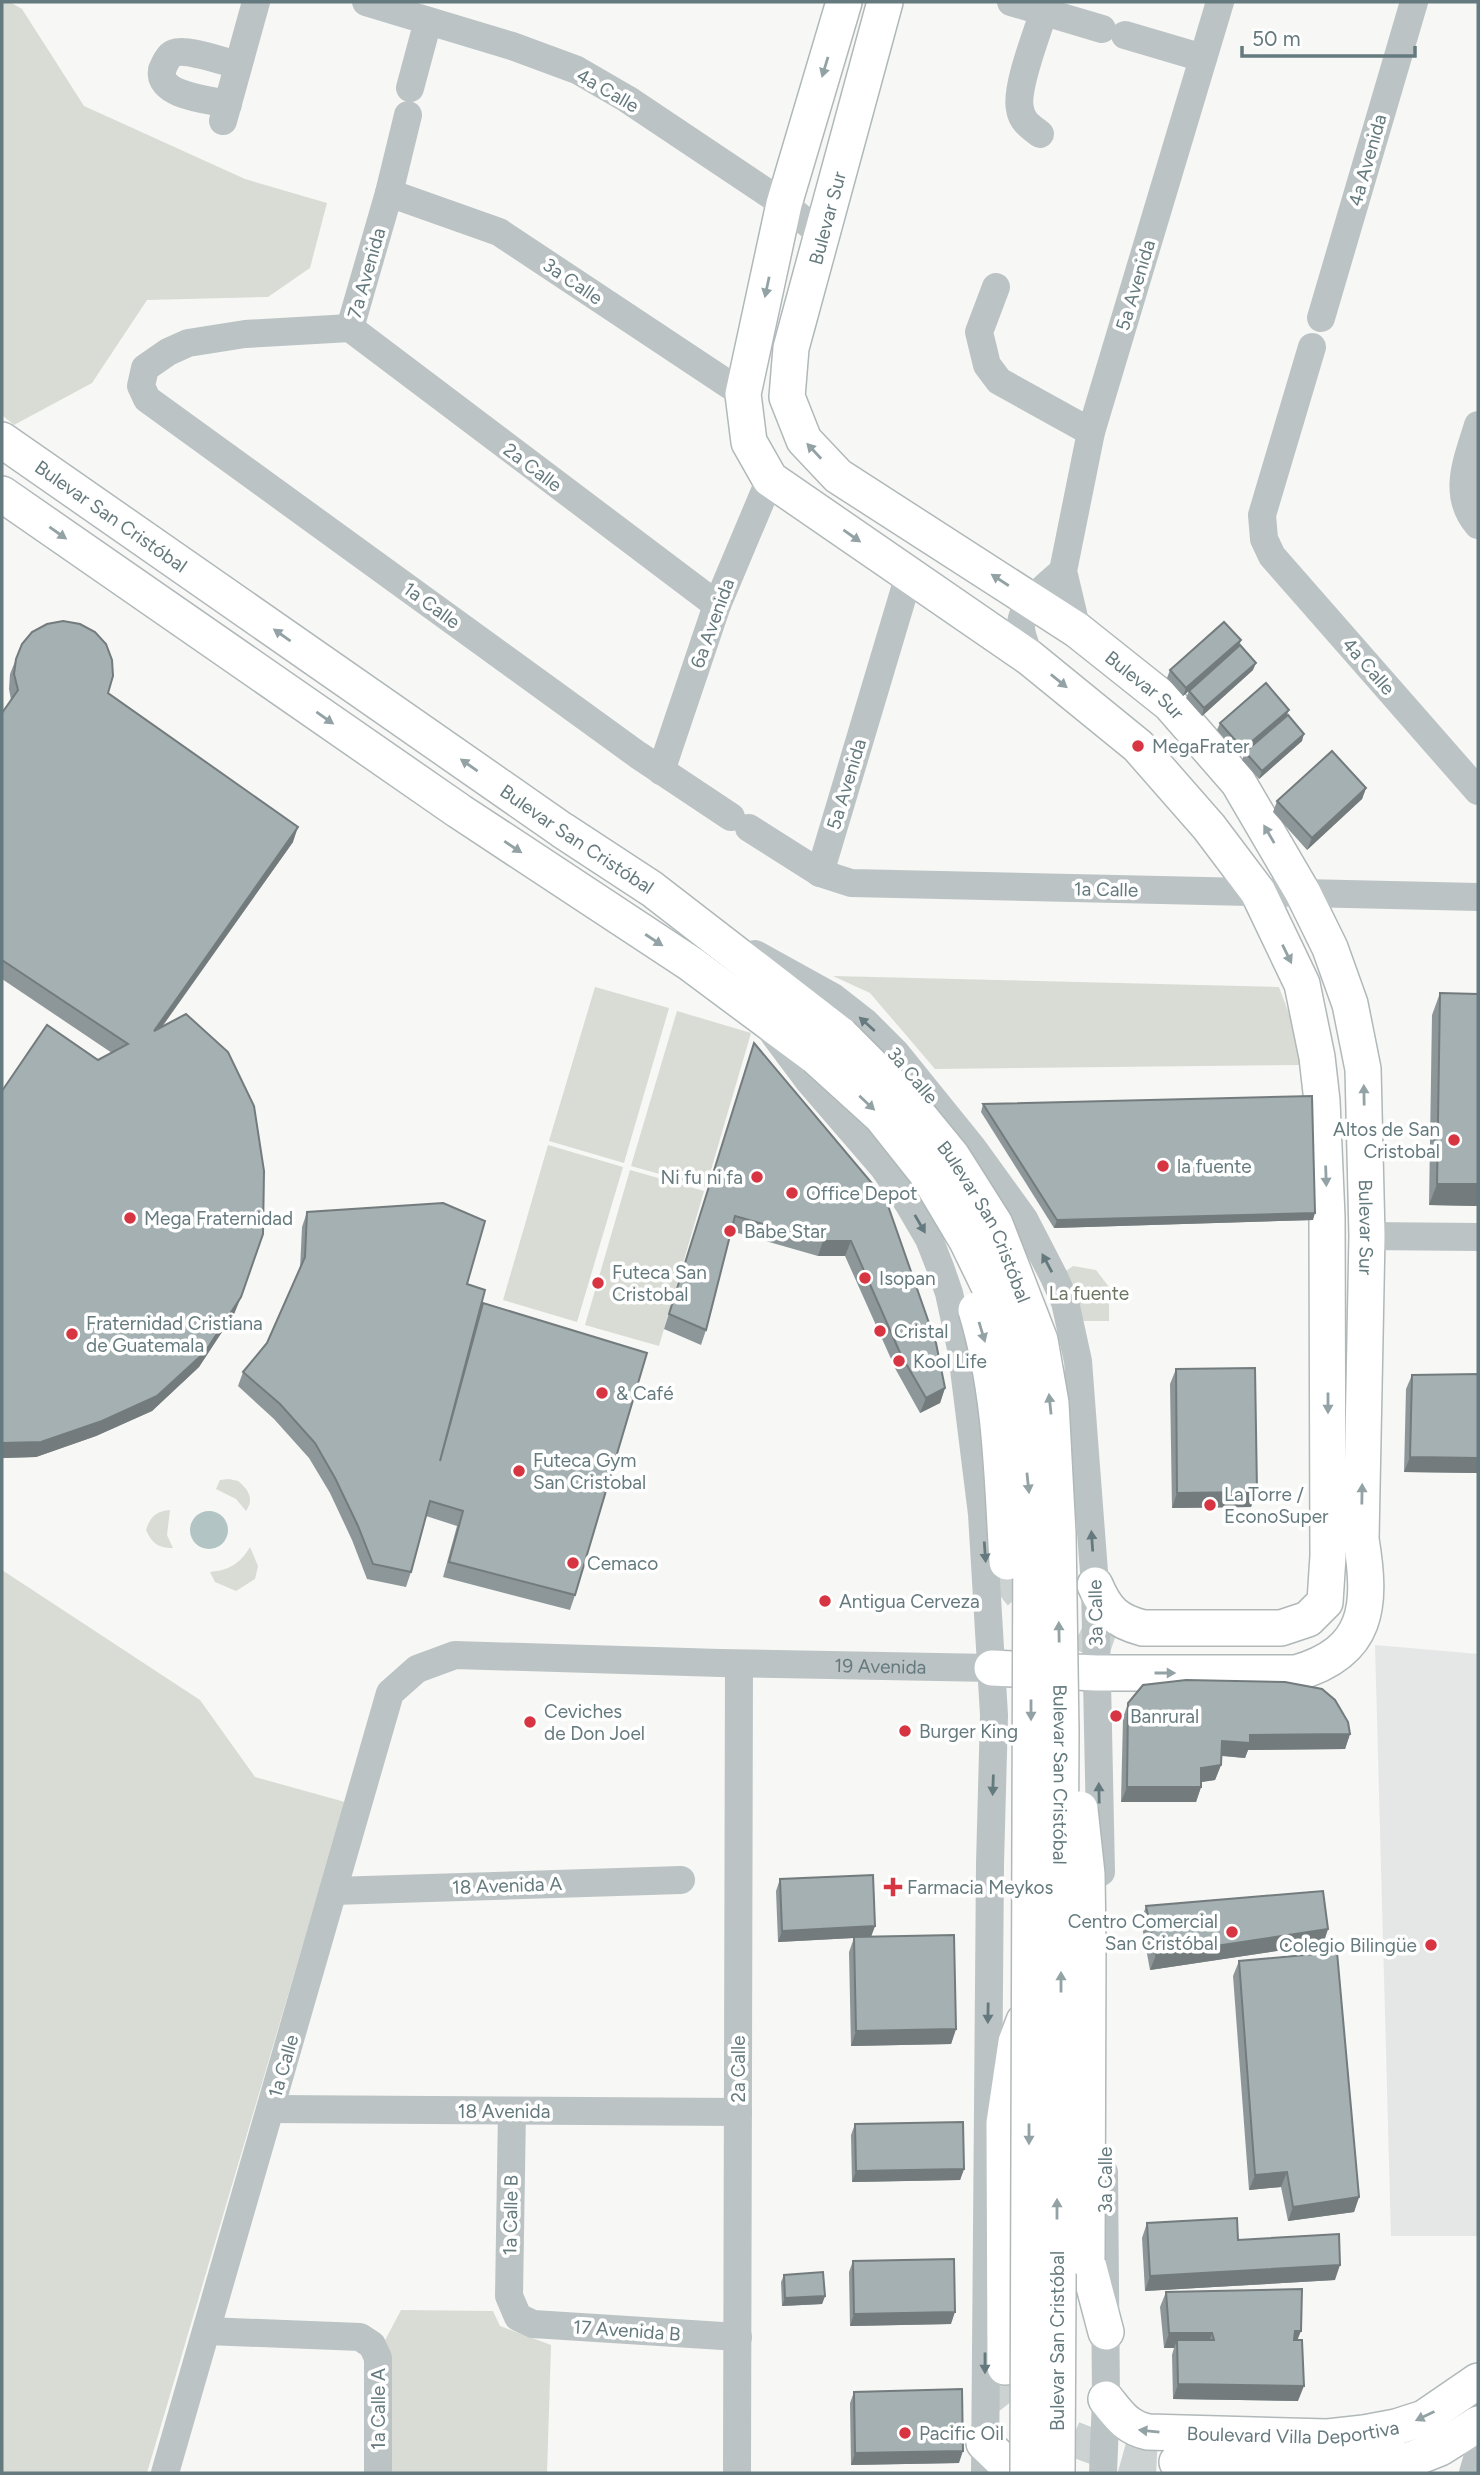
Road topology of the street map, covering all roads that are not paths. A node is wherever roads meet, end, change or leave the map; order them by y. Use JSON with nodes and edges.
{"nodes":[{"id":1,"x":256,"y":2,"type":"edge"},
{"id":2,"x":366,"y":2,"type":"edge"},
{"id":3,"x":844,"y":2,"type":"edge"},
{"id":4,"x":885,"y":2,"type":"edge"},
{"id":5,"x":1011,"y":2,"type":"edge"},
{"id":6,"x":1220,"y":2,"type":"edge"},
{"id":7,"x":1414,"y":2,"type":"edge"},
{"id":8,"x":1044,"y":11,"type":"junction"},
{"id":9,"x":428,"y":21,"type":"junction"},
{"id":10,"x":1203,"y":58,"type":"junction"},
{"id":11,"x":238,"y":65,"type":"junction"},
{"id":12,"x":1040,"y":134,"type":"dead end"},
{"id":13,"x":389,"y":193,"type":"junction"},
{"id":14,"x":784,"y":204,"type":"junction"},
{"id":15,"x":822,"y":235,"type":"junction"},
{"id":16,"x":996,"y":287,"type":"dead end"},
{"id":17,"x":1321,"y":318,"type":"dead end"},
{"id":18,"x":349,"y":328,"type":"junction"},
{"id":19,"x":1312,"y":347,"type":"dead end"},
{"id":20,"x":141,"y":386,"type":"joint"},
{"id":21,"x":743,"y":394,"type":"junction"},
{"id":22,"x":1478,"y":425,"type":"edge"},
{"id":23,"x":1091,"y":432,"type":"junction"},
{"id":24,"x":2,"y":440,"type":"edge"},
{"id":25,"x":770,"y":479,"type":"junction"},
{"id":26,"x":2,"y":494,"type":"edge"},
{"id":27,"x":1478,"y":525,"type":"edge"},
{"id":28,"x":1063,"y":571,"type":"junction"},
{"id":29,"x":909,"y":575,"type":"junction"},
{"id":30,"x":1032,"y":601,"type":"junction"},
{"id":31,"x":716,"y":605,"type":"junction"},
{"id":32,"x":1077,"y":631,"type":"junction"},
{"id":33,"x":1030,"y":657,"type":"junction"},
{"id":34,"x":662,"y":771,"type":"junction"},
{"id":35,"x":1478,"y":791,"type":"edge"},
{"id":36,"x":820,"y":873,"type":"junction"},
{"id":37,"x":1258,"y":892,"type":"junction"},
{"id":38,"x":1303,"y":893,"type":"junction"},
{"id":39,"x":1478,"y":897,"type":"edge"},
{"id":40,"x":693,"y":920,"type":"junction"},
{"id":41,"x":761,"y":1017,"type":"junction"},
{"id":42,"x":829,"y":1046,"type":"junction"},
{"id":43,"x":1367,"y":1236,"type":"junction"},
{"id":44,"x":1478,"y":1237,"type":"edge"},
{"id":45,"x":967,"y":1241,"type":"junction"},
{"id":46,"x":1078,"y":1361,"type":"junction"},
{"id":47,"x":969,"y":1403,"type":"junction"},
{"id":48,"x":1361,"y":1539,"type":"junction"},
{"id":49,"x":1007,"y":1562,"type":"tunnel mouth"},
{"id":50,"x":1095,"y":1585,"type":"junction"},
{"id":51,"x":1128,"y":1650,"type":"tunnel mouth"},
{"id":52,"x":1340,"y":1653,"type":"joint"},
{"id":53,"x":739,"y":1664,"type":"junction"},
{"id":54,"x":992,"y":1668,"type":"junction"},
{"id":55,"x":417,"y":1669,"type":"joint"},
{"id":56,"x":1096,"y":1673,"type":"junction"},
{"id":57,"x":1061,"y":1733,"type":"junction"},
{"id":58,"x":681,"y":1880,"type":"dead end"},
{"id":59,"x":333,"y":1891,"type":"junction"},
{"id":60,"x":1102,"y":1905,"type":"junction"},
{"id":61,"x":989,"y":1931,"type":"junction"},
{"id":62,"x":1030,"y":2004,"type":"junction"},
{"id":63,"x":271,"y":2109,"type":"junction"},
{"id":64,"x":512,"y":2112,"type":"junction"},
{"id":65,"x":738,"y":2112,"type":"junction"},
{"id":66,"x":518,"y":2317,"type":"joint"},
{"id":67,"x":206,"y":2331,"type":"junction"},
{"id":68,"x":1106,"y":2332,"type":"junction"},
{"id":69,"x":738,"y":2337,"type":"junction"},
{"id":70,"x":1004,"y":2367,"type":"tunnel mouth"},
{"id":71,"x":1478,"y":2381,"type":"edge"},
{"id":72,"x":1106,"y":2399,"type":"junction"},
{"id":73,"x":1478,"y":2424,"type":"edge"},
{"id":74,"x":1478,"y":2456,"type":"edge"},
{"id":75,"x":985,"y":2458,"type":"edge"},
{"id":76,"x":1177,"y":2462,"type":"tunnel mouth"},
{"id":77,"x":1388,"y":2469,"type":"edge"},
{"id":78,"x":165,"y":2473,"type":"edge"},
{"id":79,"x":378,"y":2473,"type":"edge"},
{"id":80,"x":737,"y":2473,"type":"edge"},
{"id":81,"x":1027,"y":2473,"type":"edge"},
{"id":82,"x":1057,"y":2473,"type":"edge"},
{"id":83,"x":1103,"y":2473,"type":"edge"},
{"id":84,"x":1473,"y":2473,"type":"edge"}],
"edges":[{"from":1,"to":11,"type":"street"},
{"from":2,"to":9,"type":"street","name":"4a Calle"},
{"from":3,"to":14,"type":"main road","name":"Bulevar Sur","one_way":true},
{"from":4,"to":15,"type":"main road","name":"Bulevar Sur"},
{"from":5,"to":8,"type":"street"},
{"from":6,"to":10,"type":"street","name":"5a Avenida"},
{"from":7,"to":17,"type":"street","name":"4a Avenida"},
{"from":8,"to":10,"type":"street"},
{"from":8,"to":12,"type":"street"},
{"from":9,"to":13,"type":"street","name":"7a Avenida"},
{"from":9,"to":14,"type":"street","name":"4a Calle"},
{"from":10,"to":23,"type":"street","name":"5a Avenida"},
{"from":11,"to":11,"type":"street"},
{"from":13,"to":18,"type":"street","name":"7a Avenida"},
{"from":13,"to":21,"type":"street","name":"3a Calle"},
{"from":14,"to":15,"type":"street","name":"4a Calle"},
{"from":14,"to":21,"type":"main road","name":"Bulevar Sur","one_way":true},
{"from":30,"to":15,"type":"main road","name":"Bulevar Sur","one_way":true},
{"from":16,"to":23,"type":"street"},
{"from":18,"to":20,"type":"street","name":"7a Avenida"},
{"from":18,"to":31,"type":"street","name":"2a Calle"},
{"from":19,"to":35,"type":"street","name":"4a Calle"},
{"from":20,"to":34,"type":"street","name":"1a Calle"},
{"from":21,"to":25,"type":"main road","name":"Bulevar Sur"},
{"from":22,"to":27,"type":"street"},
{"from":23,"to":28,"type":"street","name":"5a Avenida"},
{"from":40,"to":24,"type":"main road","name":"Bulevar San Cristóbal","one_way":true},
{"from":25,"to":29,"type":"main road","name":"Bulevar Sur","one_way":true},
{"from":25,"to":31,"type":"street","name":"6a Avenida"},
{"from":26,"to":41,"type":"main road","name":"Bulevar San Cristóbal","one_way":true},
{"from":28,"to":30,"type":"street"},
{"from":28,"to":32,"type":"street","name":"5a Avenida"},
{"from":29,"to":33,"type":"main road","name":"Bulevar Sur"},
{"from":29,"to":36,"type":"street","name":"5a Avenida"},
{"from":30,"to":32,"type":"main road","name":"Bulevar Sur"},
{"from":30,"to":33,"type":"street"},
{"from":31,"to":34,"type":"street","name":"6a Avenida"},
{"from":38,"to":32,"type":"main road","name":"Bulevar Sur","one_way":true},
{"from":33,"to":37,"type":"main road","name":"Bulevar Sur","one_way":true},
{"from":34,"to":36,"type":"street","name":"1a Calle"},
{"from":36,"to":37,"type":"street","name":"1a Calle"},
{"from":37,"to":38,"type":"street","name":"1a Calle"},
{"from":37,"to":50,"type":"main road","name":"Bulevar Sur","one_way":true},
{"from":38,"to":39,"type":"street","name":"1a Calle"},
{"from":43,"to":38,"type":"main road","name":"Bulevar Sur","one_way":true},
{"from":40,"to":42,"type":"main road","name":"Bulevar San Cristóbal"},
{"from":46,"to":40,"type":"street","name":"3a Calle","one_way":true},
{"from":41,"to":42,"type":"main road","name":"Bulevar San Cristóbal"},
{"from":41,"to":47,"type":"street","one_way":true},
{"from":42,"to":45,"type":"main road","name":"Bulevar San Cristóbal","one_way":true,"bridge":true},
{"from":57,"to":42,"type":"main road","name":"Bulevar San Cristóbal","one_way":true,"bridge":true},
{"from":43,"to":44,"type":"street"},
{"from":48,"to":43,"type":"main road","name":"Bulevar Sur","one_way":true},
{"from":45,"to":49,"type":"main road","one_way":true,"bridge":true},
{"from":45,"to":62,"type":"main road","name":"Bulevar San Cristóbal","one_way":true,"bridge":true},
{"from":46,"to":47,"type":"street"},
{"from":50,"to":46,"type":"street","name":"3a Calle","one_way":true},
{"from":47,"to":54,"type":"street","one_way":true},
{"from":48,"to":51,"type":"main road"},
{"from":48,"to":52,"type":"main road","name":"Bulevar Sur"},
{"from":50,"to":56,"type":"street","name":"3a Calle"},
{"from":56,"to":52,"type":"main road","name":"19 Avenida","one_way":true},
{"from":53,"to":54,"type":"street","name":"19 Avenida"},
{"from":53,"to":55,"type":"street","name":"19 Avenida"},
{"from":53,"to":65,"type":"street","name":"2a Calle"},
{"from":54,"to":56,"type":"main road","name":"19 Avenida"},
{"from":54,"to":61,"type":"street","one_way":true},
{"from":55,"to":59,"type":"street","name":"1a Calle"},
{"from":60,"to":56,"type":"street","name":"3a Calle","one_way":true},
{"from":57,"to":68,"type":"main road","bridge":true},
{"from":82,"to":57,"type":"main road","name":"Bulevar San Cristóbal","one_way":true,"bridge":true},
{"from":58,"to":59,"type":"street","name":"18 Avenida A"},
{"from":59,"to":63,"type":"street","name":"1a Calle"},
{"from":60,"to":61,"type":"street"},
{"from":60,"to":68,"type":"street","name":"3a Calle"},
{"from":61,"to":75,"type":"street","one_way":true},
{"from":62,"to":70,"type":"main road"},
{"from":62,"to":81,"type":"main road","name":"Bulevar San Cristóbal","one_way":true,"bridge":true},
{"from":63,"to":64,"type":"street","name":"18 Avenida"},
{"from":63,"to":67,"type":"street","name":"1a Calle"},
{"from":64,"to":65,"type":"street","name":"18 Avenida"},
{"from":64,"to":66,"type":"street","name":"1a Calle B"},
{"from":65,"to":69,"type":"street","name":"2a Calle"},
{"from":66,"to":69,"type":"street","name":"17 Avenida B"},
{"from":67,"to":78,"type":"street","name":"1a Calle"},
{"from":67,"to":79,"type":"street","name":"1a Calle A"},
{"from":68,"to":72,"type":"street","name":"3a Calle"},
{"from":69,"to":80,"type":"street","name":"2a Calle"},
{"from":71,"to":72,"type":"main road","name":"Boulevard Villa Deportiva","one_way":true},
{"from":72,"to":83,"type":"street","name":"3a Calle"},
{"from":73,"to":77,"type":"main road","name":"Boulevard Villa Deportiva"},
{"from":74,"to":84,"type":"street"},
{"from":75,"to":81,"type":"main road"},
{"from":76,"to":77,"type":"main road"}]}
